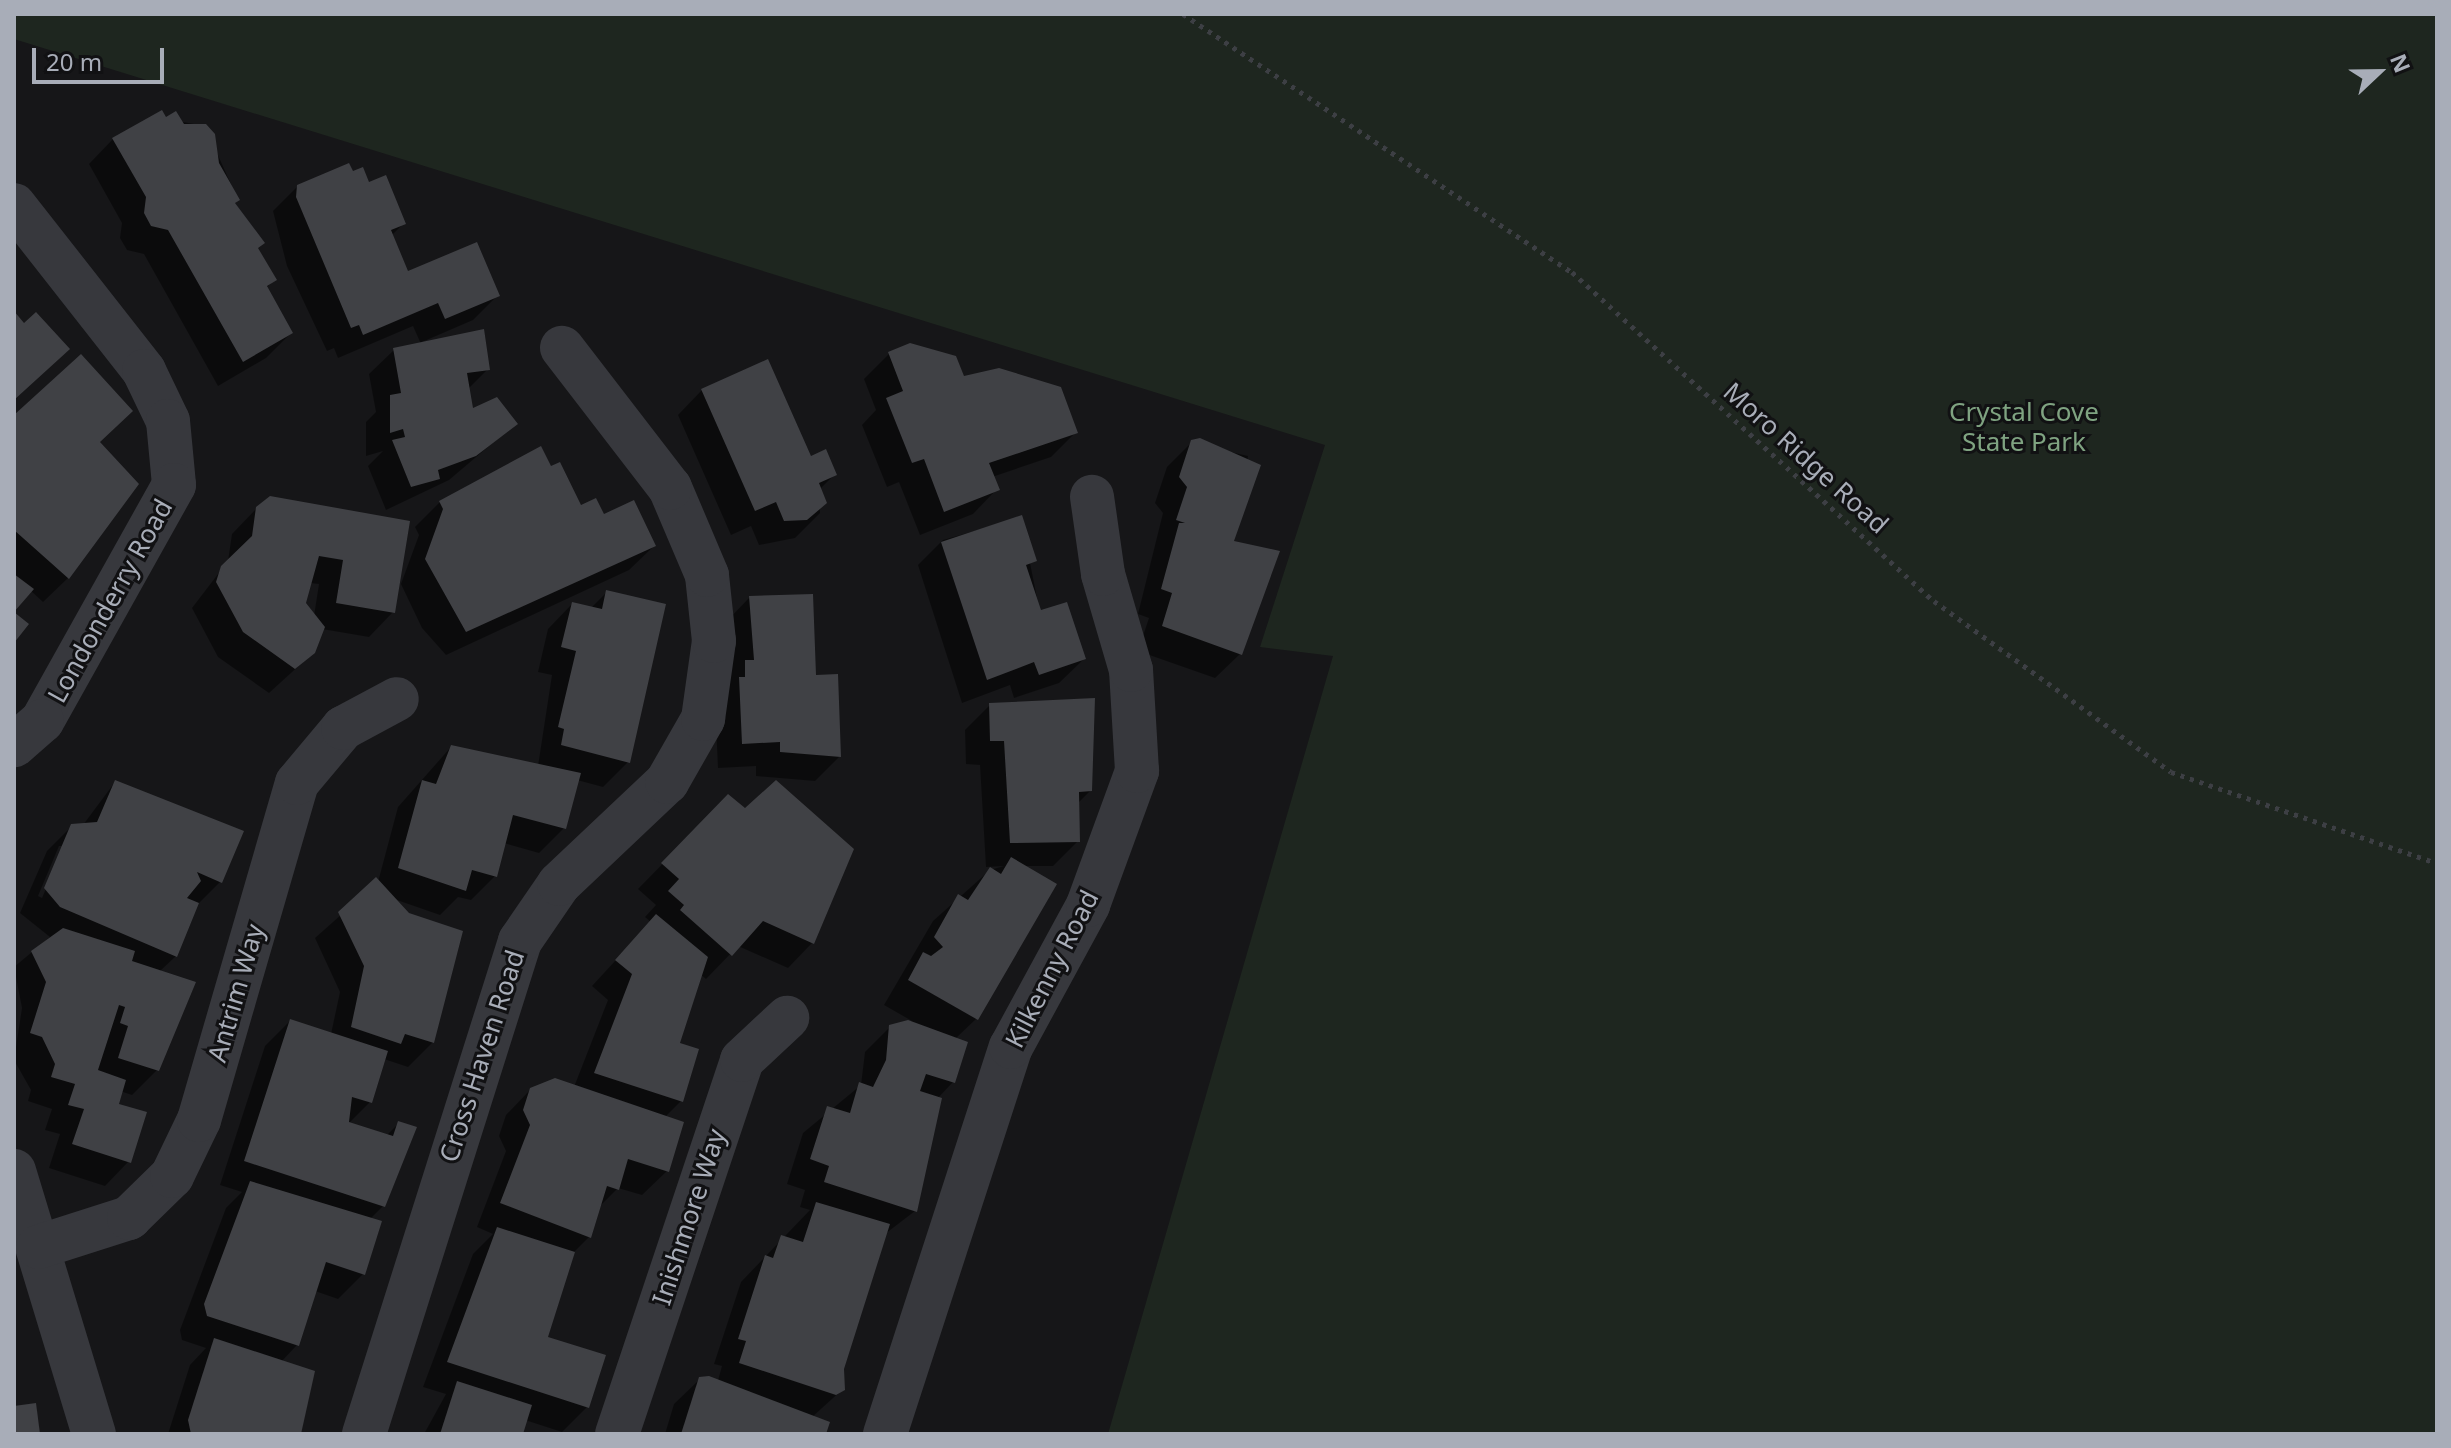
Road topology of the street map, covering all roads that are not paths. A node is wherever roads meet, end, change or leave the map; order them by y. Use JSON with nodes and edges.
{"nodes":[{"id":1,"x":14,"y":205,"type":"edge"},
{"id":2,"x":562,"y":348,"type":"dead end"},
{"id":3,"x":1092,"y":497,"type":"dead end"},
{"id":4,"x":397,"y":699,"type":"dead end"},
{"id":5,"x":14,"y":745,"type":"edge"},
{"id":6,"x":787,"y":1018,"type":"dead end"},
{"id":7,"x":14,"y":1171,"type":"edge"},
{"id":8,"x":38,"y":1247,"type":"junction"},
{"id":9,"x":94,"y":1434,"type":"edge"},
{"id":10,"x":364,"y":1434,"type":"edge"},
{"id":11,"x":617,"y":1434,"type":"edge"},
{"id":12,"x":885,"y":1434,"type":"edge"}],
"edges":[{"from":1,"to":5,"type":"street","name":"Londonderry Road"},
{"from":2,"to":10,"type":"street","name":"Cross Haven Road"},
{"from":3,"to":12,"type":"street","name":"Kilkenny Road"},
{"from":4,"to":8,"type":"street","name":"Antrim Way"},
{"from":6,"to":11,"type":"street","name":"Inishmore Way"},
{"from":7,"to":8,"type":"street"},
{"from":8,"to":9,"type":"street"}]}
